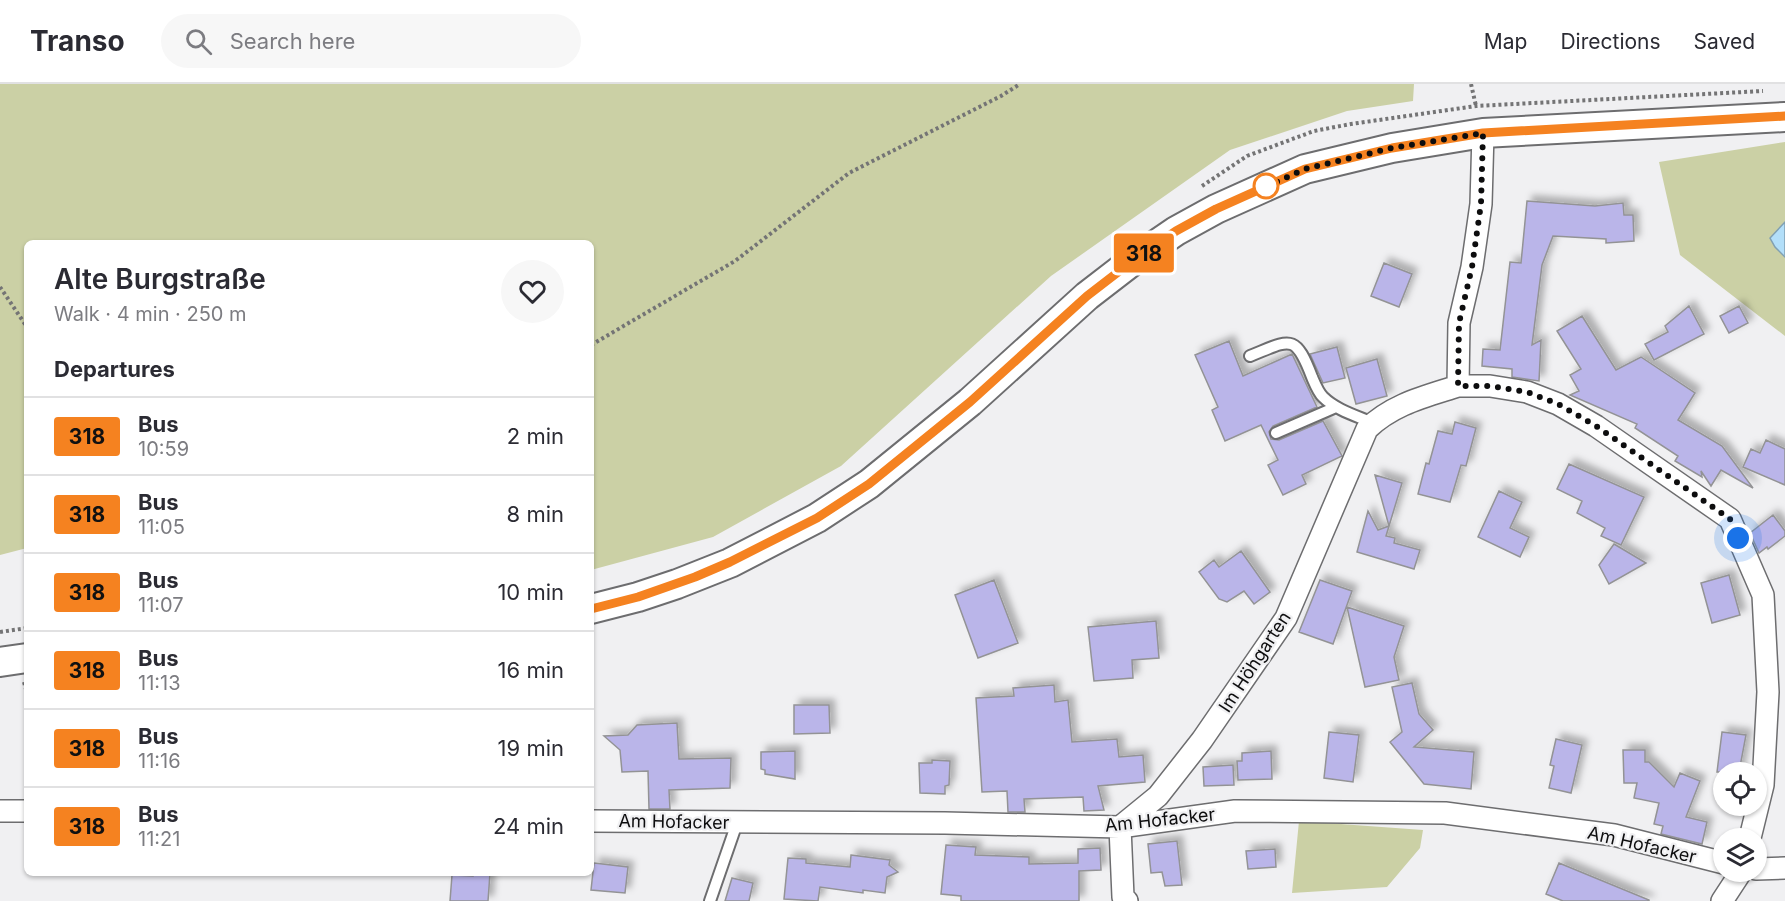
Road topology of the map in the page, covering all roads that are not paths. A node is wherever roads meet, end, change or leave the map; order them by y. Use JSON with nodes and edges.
{"nodes":[{"id":1,"x":1785,"y":117,"type":"edge"},
{"id":2,"x":1483,"y":133,"type":"junction"},
{"id":3,"x":1250,"y":356,"type":"dead end"},
{"id":4,"x":1458,"y":386,"type":"junction"},
{"id":5,"x":1336,"y":407,"type":"junction"},
{"id":6,"x":1373,"y":423,"type":"junction"},
{"id":7,"x":1276,"y":434,"type":"dead end"},
{"id":8,"x":594,"y":608,"type":"edge"},
{"id":9,"x":24,"y":658,"type":"edge"},
{"id":10,"x":0,"y":662,"type":"edge"},
{"id":11,"x":24,"y":810,"type":"edge"},
{"id":12,"x":0,"y":811,"type":"edge"},
{"id":13,"x":594,"y":821,"type":"edge"},
{"id":14,"x":737,"y":823,"type":"junction"},
{"id":15,"x":1120,"y":828,"type":"junction"},
{"id":16,"x":1752,"y":828,"type":"edge"},
{"id":17,"x":1713,"y":860,"type":"edge"},
{"id":18,"x":1785,"y":868,"type":"edge"},
{"id":19,"x":1767,"y":869,"type":"edge"},
{"id":20,"x":1734,"y":882,"type":"edge"},
{"id":21,"x":710,"y":901,"type":"edge"},
{"id":22,"x":1127,"y":901,"type":"edge"},
{"id":23,"x":1722,"y":901,"type":"edge"}],
"edges":[{"from":1,"to":2,"type":"main road"},
{"from":2,"to":4,"type":"street"},
{"from":2,"to":8,"type":"main road"},
{"from":3,"to":5,"type":"lane"},
{"from":4,"to":6,"type":"street","name":"Im Höhgarten"},
{"from":4,"to":16,"type":"street","name":"Im Höhgarten"},
{"from":5,"to":6,"type":"lane"},
{"from":5,"to":7,"type":"lane"},
{"from":6,"to":15,"type":"street","name":"Im Höhgarten"},
{"from":9,"to":10,"type":"main road"},
{"from":11,"to":12,"type":"street"},
{"from":13,"to":14,"type":"street","name":"Am Hofacker"},
{"from":14,"to":15,"type":"street","name":"Am Hofacker"},
{"from":14,"to":21,"type":"lane"},
{"from":15,"to":17,"type":"street","name":"Am Hofacker"},
{"from":15,"to":22,"type":"street"},
{"from":18,"to":19,"type":"street"},
{"from":20,"to":23,"type":"street"}]}
